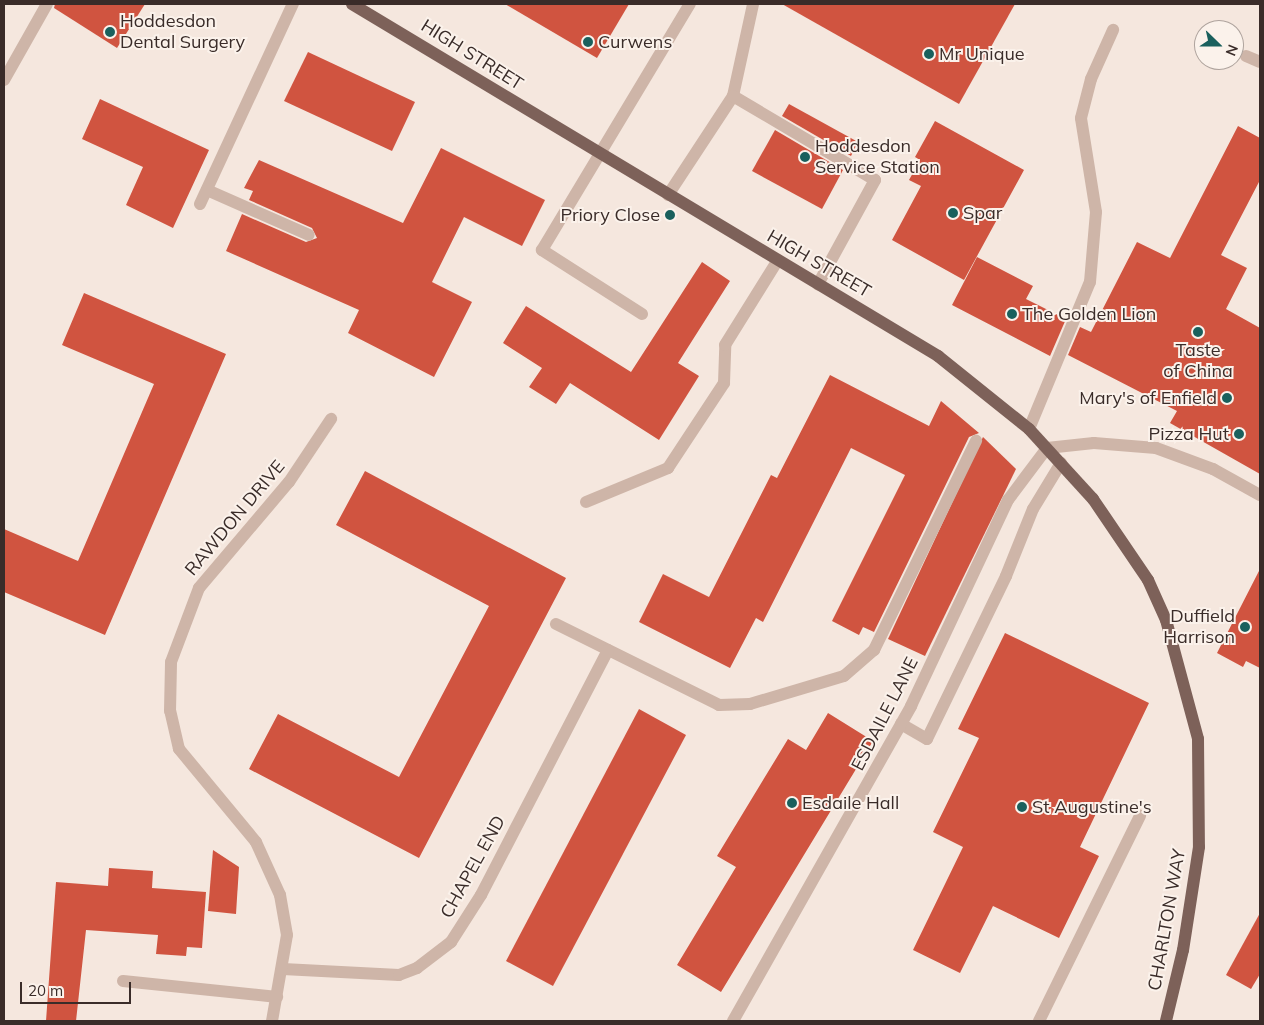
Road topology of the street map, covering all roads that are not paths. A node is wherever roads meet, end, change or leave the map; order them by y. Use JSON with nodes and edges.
{"nodes":[{"id":1,"x":47,"y":4,"type":"edge"},
{"id":2,"x":293,"y":4,"type":"edge"},
{"id":3,"x":352,"y":4,"type":"edge"},
{"id":4,"x":690,"y":4,"type":"edge"},
{"id":5,"x":754,"y":4,"type":"edge"},
{"id":6,"x":365,"y":7,"type":"edge"},
{"id":7,"x":1113,"y":30,"type":"dead end"},
{"id":8,"x":1246,"y":56,"type":"dead end"},
{"id":9,"x":1260,"y":62,"type":"edge"},
{"id":10,"x":4,"y":80,"type":"edge"},
{"id":11,"x":733,"y":96,"type":"junction"},
{"id":12,"x":597,"y":151,"type":"junction"},
{"id":13,"x":207,"y":190,"type":"junction"},
{"id":14,"x":668,"y":195,"type":"junction"},
{"id":15,"x":200,"y":204,"type":"dead end"},
{"id":16,"x":309,"y":235,"type":"dead end"},
{"id":17,"x":778,"y":260,"type":"junction"},
{"id":18,"x":818,"y":284,"type":"junction"},
{"id":19,"x":642,"y":314,"type":"dead end"},
{"id":20,"x":331,"y":418,"type":"dead end"},
{"id":21,"x":1029,"y":429,"type":"junction"},
{"id":22,"x":976,"y":440,"type":"dead end"},
{"id":23,"x":1048,"y":448,"type":"junction"},
{"id":24,"x":1061,"y":463,"type":"junction"},
{"id":25,"x":1260,"y":495,"type":"edge"},
{"id":26,"x":586,"y":502,"type":"dead end"},
{"id":27,"x":556,"y":624,"type":"dead end"},
{"id":28,"x":608,"y":650,"type":"junction"},
{"id":29,"x":901,"y":724,"type":"junction"},
{"id":30,"x":1140,"y":816,"type":"dead end"},
{"id":31,"x":282,"y":969,"type":"junction"},
{"id":32,"x":123,"y":980,"type":"dead end"},
{"id":33,"x":277,"y":996,"type":"junction"},
{"id":34,"x":272,"y":1021,"type":"edge"},
{"id":35,"x":733,"y":1021,"type":"edge"},
{"id":36,"x":1039,"y":1021,"type":"edge"},
{"id":37,"x":1166,"y":1021,"type":"edge"}],
"edges":[{"from":1,"to":10,"type":"street"},
{"from":2,"to":13,"type":"street"},
{"from":3,"to":6,"type":"main road","name":"HIGH STREET"},
{"from":4,"to":12,"type":"street"},
{"from":5,"to":11,"type":"street"},
{"from":6,"to":12,"type":"main road","name":"HIGH STREET"},
{"from":7,"to":21,"type":"street"},
{"from":8,"to":9,"type":"street"},
{"from":11,"to":14,"type":"street"},
{"from":11,"to":18,"type":"street"},
{"from":12,"to":14,"type":"main road","name":"HIGH STREET"},
{"from":12,"to":19,"type":"street"},
{"from":13,"to":15,"type":"street"},
{"from":13,"to":16,"type":"street"},
{"from":14,"to":17,"type":"main road","name":"HIGH STREET"},
{"from":17,"to":18,"type":"main road","name":"HIGH STREET"},
{"from":17,"to":26,"type":"street"},
{"from":18,"to":21,"type":"main road","name":"HIGH STREET"},
{"from":20,"to":31,"type":"street","name":"RAWDON DRIVE"},
{"from":21,"to":23,"type":"main road","name":"HIGH STREET"},
{"from":22,"to":28,"type":"street"},
{"from":23,"to":24,"type":"main road","name":"CHARLTON WAY"},
{"from":23,"to":25,"type":"street"},
{"from":23,"to":29,"type":"street","name":"ESDAILE LANE"},
{"from":24,"to":29,"type":"street"},
{"from":24,"to":37,"type":"main road","name":"CHARLTON WAY"},
{"from":27,"to":28,"type":"street"},
{"from":28,"to":31,"type":"street","name":"CHAPEL END"},
{"from":29,"to":35,"type":"street","name":"ESDAILE LANE"},
{"from":30,"to":36,"type":"street"},
{"from":31,"to":33,"type":"street","name":"RAWDON DRIVE"},
{"from":32,"to":33,"type":"street"},
{"from":33,"to":34,"type":"street","name":"RAWDON DRIVE"}]}
